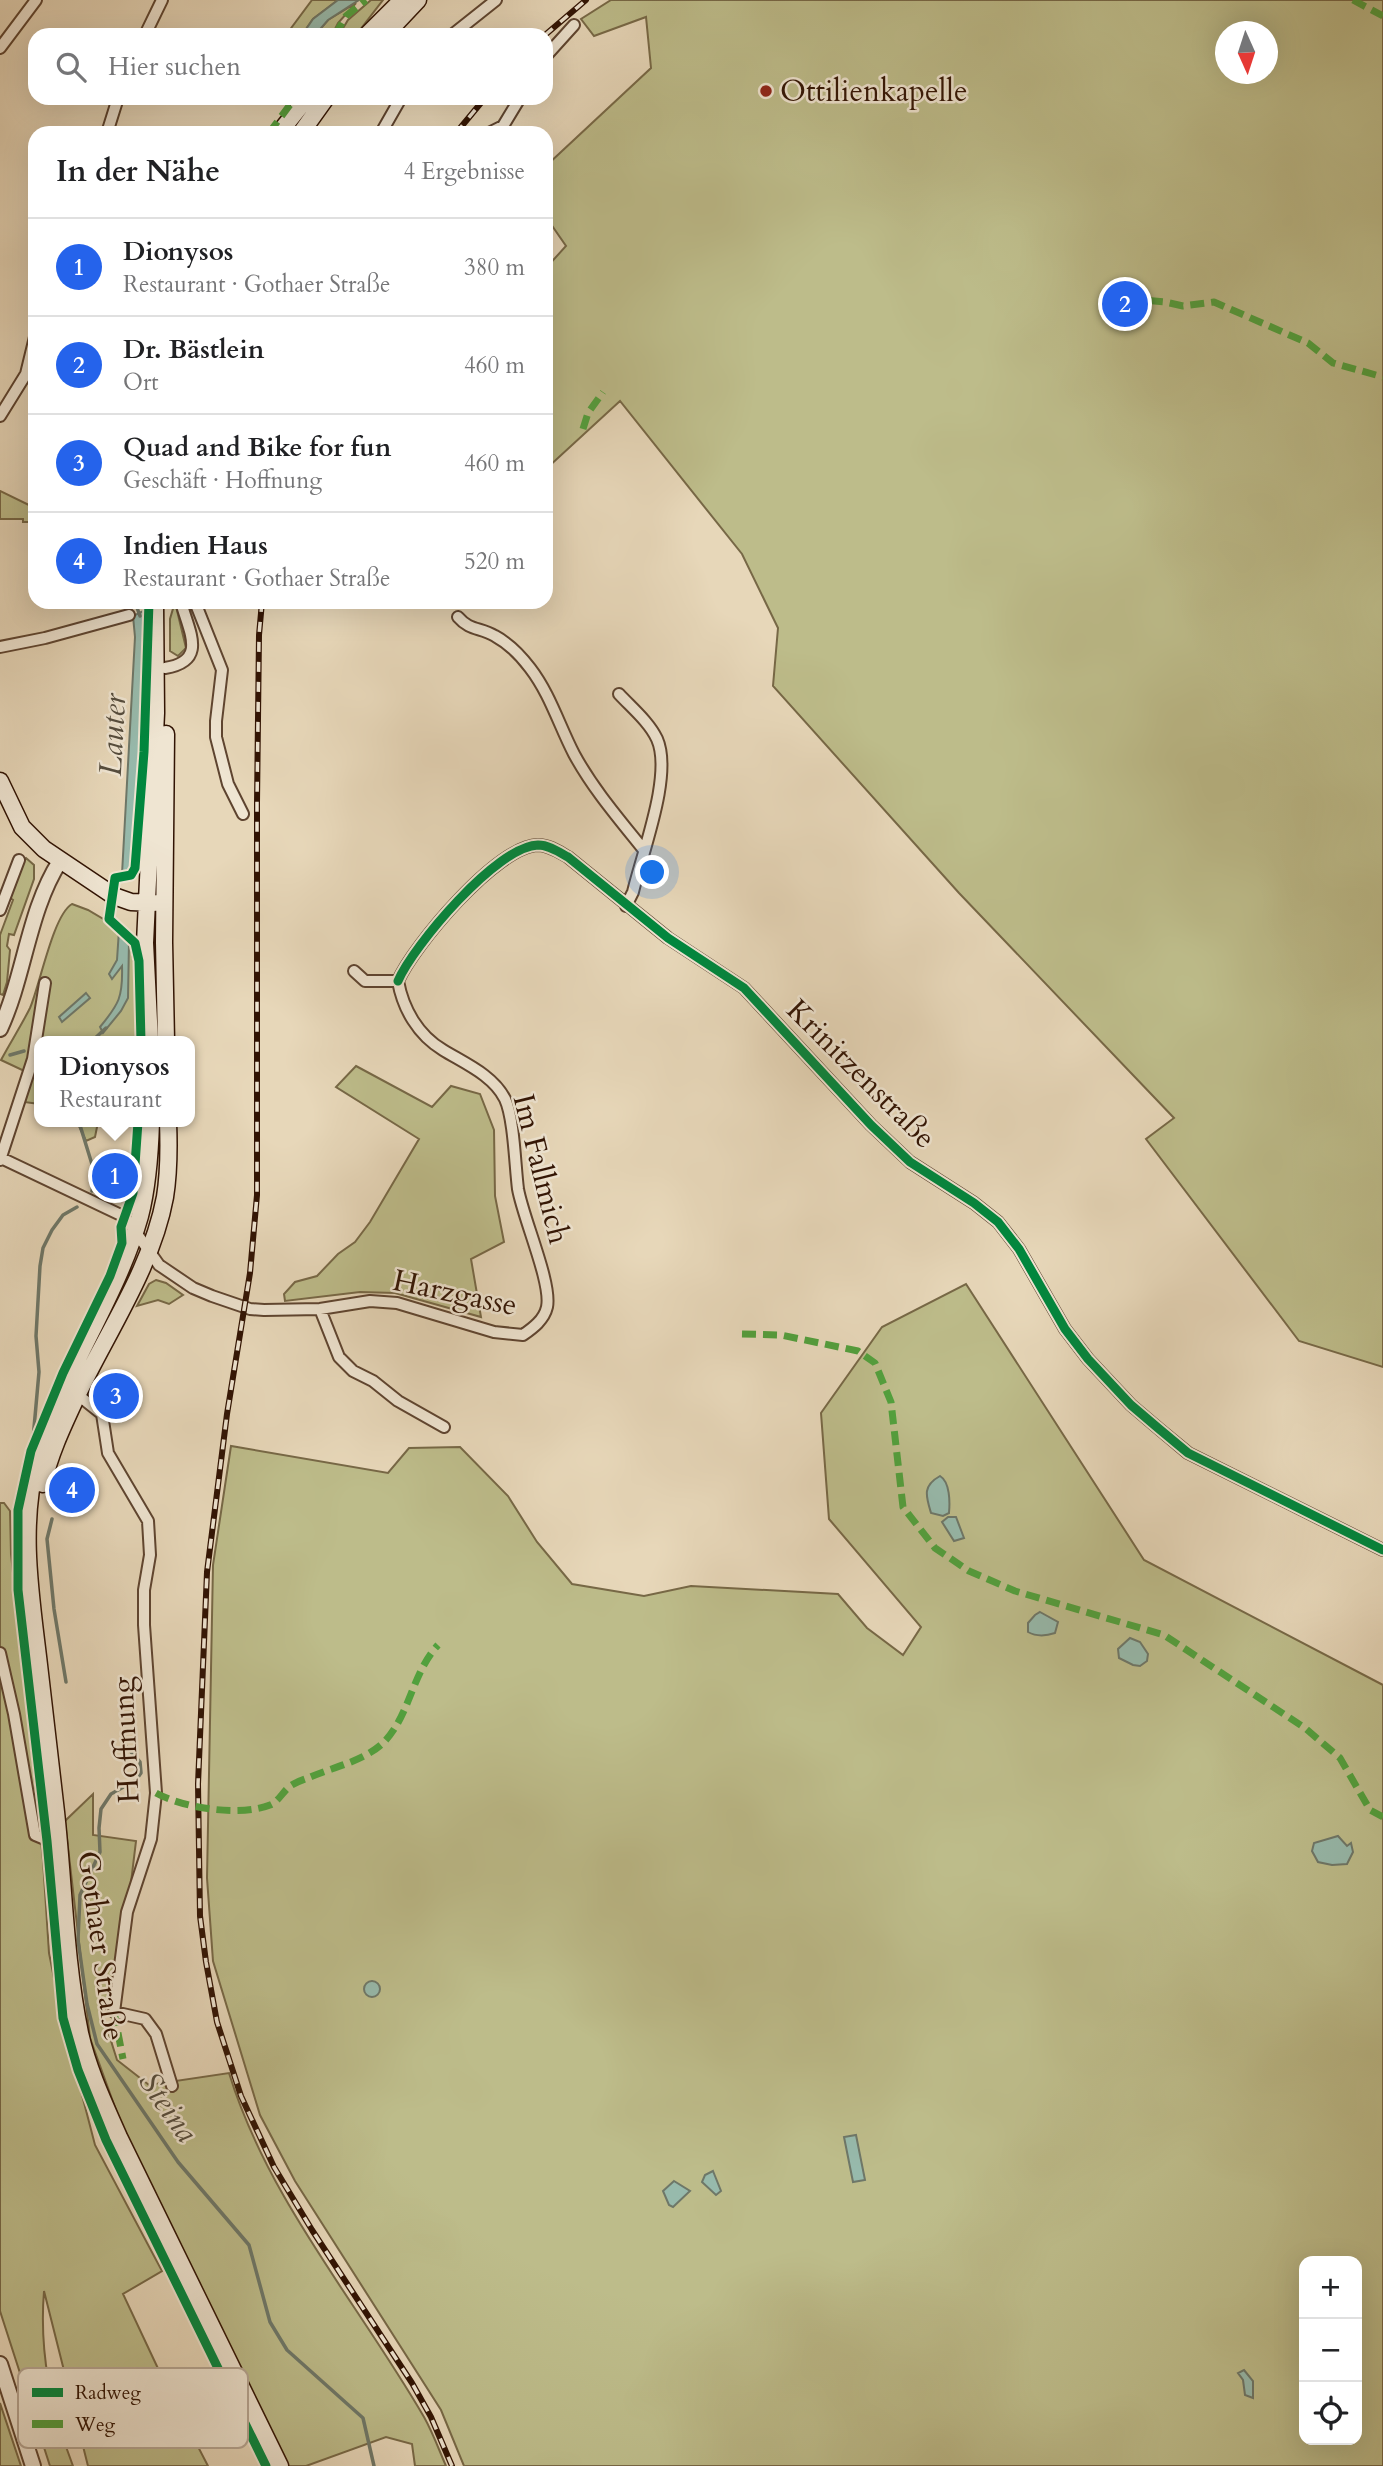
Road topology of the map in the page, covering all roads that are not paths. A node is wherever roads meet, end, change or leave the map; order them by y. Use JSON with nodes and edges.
{"nodes":[{"id":1,"x":36,"y":0,"type":"edge"},
{"id":2,"x":162,"y":0,"type":"edge"},
{"id":3,"x":402,"y":0,"type":"edge"},
{"id":4,"x":418,"y":0,"type":"edge"},
{"id":5,"x":496,"y":0,"type":"edge"},
{"id":6,"x":574,"y":24,"type":"dead end"},
{"id":7,"x":148,"y":28,"type":"edge"},
{"id":8,"x":374,"y":28,"type":"edge"},
{"id":9,"x":392,"y":28,"type":"edge"},
{"id":10,"x":461,"y":28,"type":"edge"},
{"id":11,"x":0,"y":48,"type":"edge"},
{"id":12,"x":553,"y":49,"type":"edge"},
{"id":13,"x":116,"y":105,"type":"edge"},
{"id":14,"x":301,"y":105,"type":"edge"},
{"id":15,"x":321,"y":105,"type":"edge"},
{"id":16,"x":397,"y":105,"type":"edge"},
{"id":17,"x":516,"y":105,"type":"edge"},
{"id":18,"x":109,"y":126,"type":"edge"},
{"id":19,"x":285,"y":126,"type":"edge"},
{"id":20,"x":306,"y":126,"type":"edge"},
{"id":21,"x":385,"y":126,"type":"edge"},
{"id":22,"x":503,"y":126,"type":"edge"},
{"id":23,"x":28,"y":366,"type":"edge"},
{"id":24,"x":0,"y":416,"type":"edge"},
{"id":25,"x":155,"y":609,"type":"edge"},
{"id":26,"x":165,"y":609,"type":"edge"},
{"id":27,"x":183,"y":609,"type":"edge"},
{"id":28,"x":198,"y":609,"type":"edge"},
{"id":29,"x":129,"y":615,"type":"dead end"},
{"id":30,"x":458,"y":617,"type":"dead end"},
{"id":31,"x":0,"y":647,"type":"edge"},
{"id":32,"x":165,"y":668,"type":"junction"},
{"id":33,"x":619,"y":694,"type":"dead end"},
{"id":34,"x":0,"y":781,"type":"edge"},
{"id":35,"x":243,"y":814,"type":"dead end"},
{"id":36,"x":643,"y":849,"type":"junction"},
{"id":37,"x":19,"y":860,"type":"dead end"},
{"id":38,"x":60,"y":861,"type":"junction"},
{"id":39,"x":146,"y":903,"type":"junction"},
{"id":40,"x":164,"y":904,"type":"junction"},
{"id":41,"x":626,"y":906,"type":"junction"},
{"id":42,"x":0,"y":910,"type":"edge"},
{"id":43,"x":354,"y":971,"type":"dead end"},
{"id":44,"x":398,"y":981,"type":"junction"},
{"id":45,"x":45,"y":983,"type":"dead end"},
{"id":46,"x":5,"y":1005,"type":"edge"},
{"id":47,"x":0,"y":1029,"type":"edge"},
{"id":48,"x":37,"y":1036,"type":"edge"},
{"id":49,"x":150,"y":1036,"type":"edge"},
{"id":50,"x":166,"y":1036,"type":"edge"},
{"id":51,"x":34,"y":1053,"type":"edge"},
{"id":52,"x":151,"y":1127,"type":"edge"},
{"id":53,"x":168,"y":1127,"type":"edge"},
{"id":54,"x":0,"y":1159,"type":"edge"},
{"id":55,"x":135,"y":1230,"type":"junction"},
{"id":56,"x":148,"y":1251,"type":"junction"},
{"id":57,"x":547,"y":1286,"type":"joint"},
{"id":58,"x":320,"y":1309,"type":"junction"},
{"id":59,"x":72,"y":1390,"type":"junction"},
{"id":60,"x":443,"y":1427,"type":"dead end"},
{"id":61,"x":1383,"y":1550,"type":"edge"},
{"id":62,"x":0,"y":1653,"type":"edge"},
{"id":63,"x":59,"y":1845,"type":"junction"},
{"id":64,"x":172,"y":2086,"type":"dead end"},
{"id":65,"x":0,"y":2364,"type":"edge"},
{"id":66,"x":232,"y":2368,"type":"edge"},
{"id":67,"x":248,"y":2401,"type":"edge"},
{"id":68,"x":18,"y":2420,"type":"edge"},
{"id":69,"x":27,"y":2448,"type":"edge"},
{"id":70,"x":33,"y":2466,"type":"edge"},
{"id":71,"x":280,"y":2466,"type":"edge"}],
"edges":[{"from":1,"to":11,"type":"street"},
{"from":2,"to":7,"type":"street"},
{"from":3,"to":8,"type":"main road"},
{"from":4,"to":9,"type":"main road"},
{"from":5,"to":10,"type":"street"},
{"from":6,"to":12,"type":"street"},
{"from":13,"to":18,"type":"street"},
{"from":14,"to":19,"type":"main road"},
{"from":15,"to":20,"type":"main road"},
{"from":16,"to":21,"type":"street"},
{"from":17,"to":22,"type":"street"},
{"from":23,"to":24,"type":"street"},
{"from":25,"to":39,"type":"main road"},
{"from":26,"to":32,"type":"main road"},
{"from":27,"to":32,"type":"street"},
{"from":28,"to":35,"type":"street"},
{"from":29,"to":31,"type":"street"},
{"from":30,"to":36,"type":"street"},
{"from":32,"to":40,"type":"main road"},
{"from":33,"to":36,"type":"street"},
{"from":34,"to":38,"type":"main road"},
{"from":36,"to":41,"type":"street"},
{"from":37,"to":42,"type":"street"},
{"from":38,"to":39,"type":"main road"},
{"from":38,"to":46,"type":"street"},
{"from":39,"to":40,"type":"main road"},
{"from":39,"to":49,"type":"main road"},
{"from":40,"to":50,"type":"main road"},
{"from":41,"to":44,"type":"street","name":"Krinitzenstraße"},
{"from":41,"to":61,"type":"street","name":"Krinitzenstraße"},
{"from":43,"to":44,"type":"street"},
{"from":44,"to":57,"type":"street","name":"Im Fallmich"},
{"from":45,"to":48,"type":"street"},
{"from":46,"to":47,"type":"street"},
{"from":51,"to":54,"type":"street"},
{"from":52,"to":55,"type":"main road"},
{"from":53,"to":56,"type":"main road"},
{"from":54,"to":55,"type":"street","name":"Harzgasse"},
{"from":55,"to":56,"type":"street","name":"Harzgasse"},
{"from":55,"to":59,"type":"main road"},
{"from":56,"to":58,"type":"street","name":"Harzgasse"},
{"from":56,"to":59,"type":"main road"},
{"from":57,"to":58,"type":"street","name":"Harzgasse"},
{"from":58,"to":60,"type":"street"},
{"from":59,"to":63,"type":"main road","name":"Gothaer Straße"},
{"from":59,"to":64,"type":"street","name":"Hoffnung"},
{"from":62,"to":63,"type":"street"},
{"from":63,"to":66,"type":"main road","name":"Gothaer Straße"},
{"from":65,"to":68,"type":"street"},
{"from":67,"to":71,"type":"main road","name":"Gothaer Straße"},
{"from":69,"to":70,"type":"street"}]}
